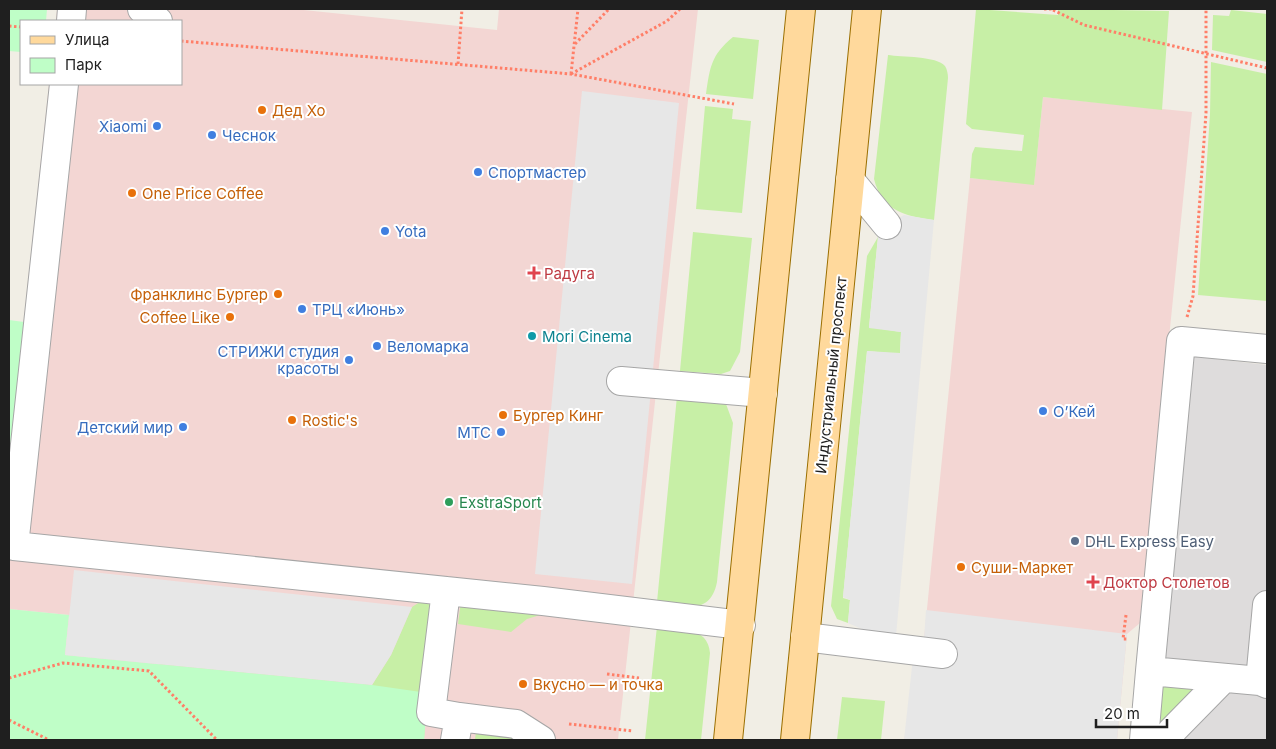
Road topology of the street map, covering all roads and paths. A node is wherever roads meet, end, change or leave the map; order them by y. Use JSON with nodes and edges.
{"nodes":[{"id":1,"x":142,"y":9,"type":"edge"},
{"id":2,"x":462,"y":9,"type":"edge"},
{"id":3,"x":578,"y":9,"type":"edge"},
{"id":4,"x":609,"y":9,"type":"edge"},
{"id":5,"x":680,"y":9,"type":"edge"},
{"id":6,"x":801,"y":9,"type":"edge"},
{"id":7,"x":867,"y":9,"type":"edge"},
{"id":8,"x":1044,"y":9,"type":"edge"},
{"id":9,"x":1053,"y":9,"type":"edge"},
{"id":10,"x":1206,"y":9,"type":"edge"},
{"id":11,"x":157,"y":20,"type":"edge"},
{"id":12,"x":182,"y":41,"type":"edge"},
{"id":13,"x":574,"y":45,"type":"junction"},
{"id":14,"x":1206,"y":55,"type":"junction"},
{"id":15,"x":458,"y":64,"type":"junction"},
{"id":16,"x":1267,"y":68,"type":"edge"},
{"id":17,"x":571,"y":74,"type":"junction"},
{"id":18,"x":64,"y":85,"type":"edge"},
{"id":19,"x":734,"y":104,"type":"dead end"},
{"id":20,"x":850,"y":180,"type":"junction"},
{"id":21,"x":886,"y":225,"type":"dead end"},
{"id":22,"x":1181,"y":341,"type":"junction"},
{"id":23,"x":1267,"y":348,"type":"edge"},
{"id":24,"x":621,"y":381,"type":"dead end"},
{"id":25,"x":764,"y":393,"type":"junction"},
{"id":26,"x":446,"y":591,"type":"junction"},
{"id":27,"x":1267,"y":605,"type":"edge"},
{"id":28,"x":741,"y":624,"type":"junction"},
{"id":29,"x":805,"y":637,"type":"junction"},
{"id":30,"x":943,"y":654,"type":"dead end"},
{"id":31,"x":1150,"y":671,"type":"junction"},
{"id":32,"x":607,"y":674,"type":"dead end"},
{"id":33,"x":9,"y":678,"type":"edge"},
{"id":34,"x":639,"y":678,"type":"dead end"},
{"id":35,"x":1224,"y":678,"type":"junction"},
{"id":36,"x":1264,"y":682,"type":"edge"},
{"id":37,"x":9,"y":720,"type":"edge"},
{"id":38,"x":569,"y":724,"type":"dead end"},
{"id":39,"x":457,"y":728,"type":"edge"},
{"id":40,"x":632,"y":731,"type":"dead end"},
{"id":41,"x":48,"y":740,"type":"edge"},
{"id":42,"x":217,"y":740,"type":"edge"},
{"id":43,"x":541,"y":740,"type":"edge"},
{"id":44,"x":728,"y":740,"type":"edge"},
{"id":45,"x":795,"y":740,"type":"edge"},
{"id":46,"x":1144,"y":740,"type":"edge"},
{"id":47,"x":1170,"y":740,"type":"edge"}],
"edges":[{"from":1,"to":11,"type":"lane"},
{"from":2,"to":15,"type":"path"},
{"from":3,"to":13,"type":"path"},
{"from":4,"to":13,"type":"path"},
{"from":5,"to":17,"type":"path"},
{"from":6,"to":25,"type":"main road"},
{"from":7,"to":20,"type":"main road","name":"Индустриальный проспект"},
{"from":8,"to":9,"type":"path"},
{"from":9,"to":14,"type":"path"},
{"from":10,"to":14,"type":"path"},
{"from":12,"to":15,"type":"path"},
{"from":13,"to":17,"type":"path"},
{"from":14,"to":16,"type":"path"},
{"from":14,"to":22,"type":"path"},
{"from":15,"to":17,"type":"path"},
{"from":17,"to":19,"type":"path"},
{"from":18,"to":26,"type":"lane"},
{"from":20,"to":21,"type":"lane"},
{"from":20,"to":29,"type":"main road","name":"Индустриальный проспект"},
{"from":22,"to":23,"type":"lane"},
{"from":22,"to":31,"type":"lane"},
{"from":24,"to":25,"type":"lane"},
{"from":25,"to":28,"type":"main road"},
{"from":26,"to":28,"type":"lane"},
{"from":26,"to":39,"type":"lane"},
{"from":27,"to":36,"type":"lane"},
{"from":28,"to":44,"type":"main road"},
{"from":29,"to":30,"type":"lane"},
{"from":29,"to":45,"type":"main road","name":"Индустриальный проспект"},
{"from":31,"to":35,"type":"lane"},
{"from":31,"to":46,"type":"lane"},
{"from":32,"to":34,"type":"path"},
{"from":33,"to":42,"type":"path"},
{"from":35,"to":36,"type":"lane"},
{"from":35,"to":47,"type":"lane"},
{"from":37,"to":41,"type":"path"},
{"from":38,"to":40,"type":"path"},
{"from":39,"to":43,"type":"lane"}]}
